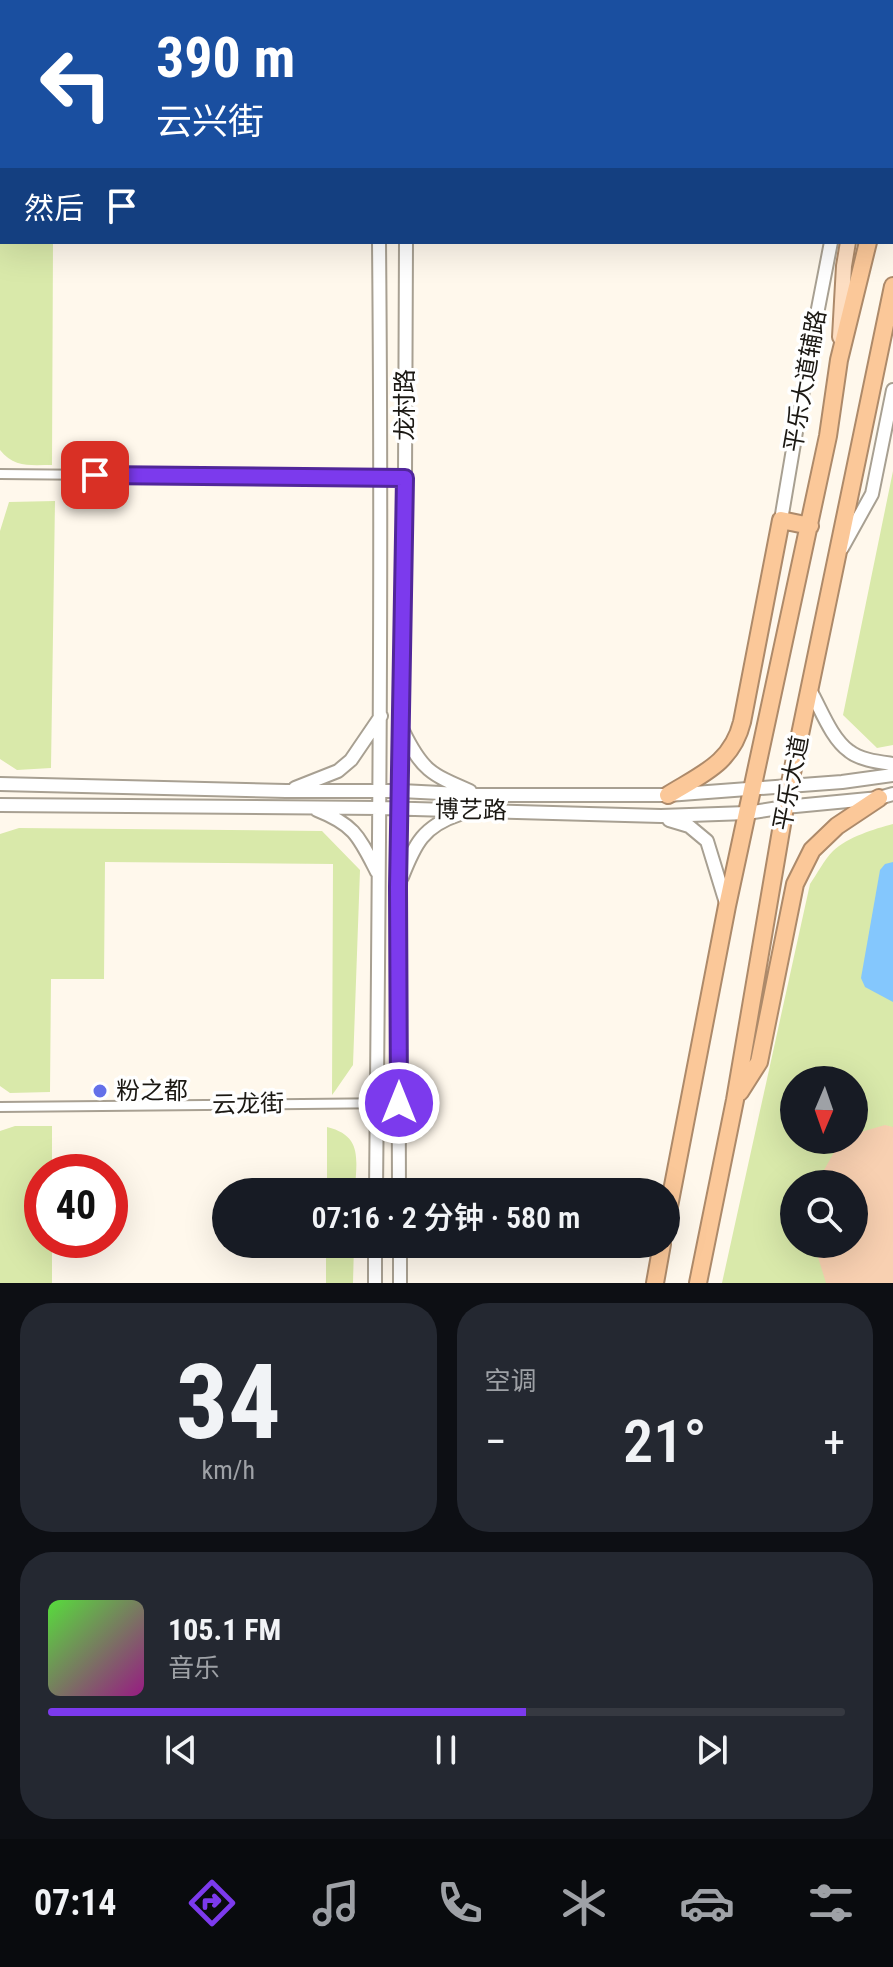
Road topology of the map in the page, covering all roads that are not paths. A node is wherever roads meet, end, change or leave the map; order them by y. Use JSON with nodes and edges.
{"nodes":[{"id":1,"x":379,"y":244,"type":"edge"},
{"id":2,"x":406,"y":244,"type":"edge"},
{"id":3,"x":831,"y":244,"type":"edge"},
{"id":4,"x":848,"y":244,"type":"edge"},
{"id":5,"x":868,"y":244,"type":"edge"},
{"id":6,"x":893,"y":286,"type":"edge"},
{"id":7,"x":893,"y":299,"type":"edge"},
{"id":8,"x":885,"y":324,"type":"junction"},
{"id":9,"x":839,"y":360,"type":"junction"},
{"id":10,"x":893,"y":390,"type":"edge"},
{"id":11,"x":0,"y":474,"type":"edge"},
{"id":12,"x":382,"y":477,"type":"junction"},
{"id":13,"x":405,"y":478,"type":"junction"},
{"id":14,"x":781,"y":520,"type":"junction"},
{"id":15,"x":810,"y":526,"type":"junction"},
{"id":16,"x":836,"y":558,"type":"junction"},
{"id":17,"x":810,"y":690,"type":"junction"},
{"id":18,"x":381,"y":716,"type":"junction"},
{"id":19,"x":401,"y":726,"type":"junction"},
{"id":20,"x":893,"y":764,"type":"edge"},
{"id":21,"x":893,"y":775,"type":"edge"},
{"id":22,"x":0,"y":784,"type":"edge"},
{"id":23,"x":791,"y":786,"type":"junction"},
{"id":24,"x":753,"y":789,"type":"junction"},
{"id":25,"x":286,"y":791,"type":"junction"},
{"id":26,"x":380,"y":791,"type":"junction"},
{"id":27,"x":401,"y":791,"type":"junction"},
{"id":28,"x":480,"y":795,"type":"junction"},
{"id":29,"x":668,"y":795,"type":"junction"},
{"id":30,"x":886,"y":796,"type":"edge"},
{"id":31,"x":0,"y":805,"type":"edge"},
{"id":32,"x":311,"y":807,"type":"junction"},
{"id":33,"x":785,"y":807,"type":"junction"},
{"id":34,"x":380,"y":808,"type":"junction"},
{"id":35,"x":400,"y":809,"type":"junction"},
{"id":36,"x":472,"y":810,"type":"junction"},
{"id":37,"x":747,"y":813,"type":"junction"},
{"id":38,"x":654,"y":816,"type":"junction"},
{"id":39,"x":379,"y":876,"type":"junction"},
{"id":40,"x":398,"y":887,"type":"junction"},
{"id":41,"x":727,"y":906,"type":"junction"},
{"id":42,"x":735,"y":1100,"type":"junction"},
{"id":43,"x":377,"y":1102,"type":"junction"},
{"id":44,"x":399,"y":1103,"type":"junction"},
{"id":45,"x":0,"y":1107,"type":"edge"},
{"id":46,"x":376,"y":1178,"type":"edge"},
{"id":47,"x":399,"y":1178,"type":"edge"},
{"id":48,"x":674,"y":1178,"type":"edge"},
{"id":49,"x":375,"y":1258,"type":"edge"},
{"id":50,"x":400,"y":1258,"type":"edge"},
{"id":51,"x":659,"y":1258,"type":"edge"},
{"id":52,"x":375,"y":1283,"type":"edge"},
{"id":53,"x":400,"y":1283,"type":"edge"},
{"id":54,"x":655,"y":1283,"type":"edge"},
{"id":55,"x":698,"y":1283,"type":"edge"}],
"edges":[{"from":1,"to":12,"type":"main road","name":"龙村路"},
{"from":2,"to":13,"type":"main road","name":"龙村路"},
{"from":3,"to":14,"type":"main road","name":"平乐大道辅路"},
{"from":4,"to":9,"type":"main road"},
{"from":5,"to":9,"type":"highway"},
{"from":6,"to":8,"type":"highway","name":"平乐大道"},
{"from":7,"to":8,"type":"main road"},
{"from":8,"to":16,"type":"highway","name":"平乐大道"},
{"from":9,"to":15,"type":"highway"},
{"from":10,"to":16,"type":"main road"},
{"from":11,"to":12,"type":"street"},
{"from":12,"to":13,"type":"street"},
{"from":12,"to":18,"type":"main road","name":"龙村路"},
{"from":13,"to":19,"type":"main road","name":"龙村路"},
{"from":14,"to":15,"type":"highway"},
{"from":14,"to":29,"type":"highway"},
{"from":15,"to":24,"type":"highway"},
{"from":16,"to":17,"type":"highway","name":"平乐大道"},
{"from":17,"to":20,"type":"main road"},
{"from":17,"to":23,"type":"highway","name":"平乐大道"},
{"from":18,"to":25,"type":"main road"},
{"from":18,"to":26,"type":"main road","name":"龙村路"},
{"from":19,"to":27,"type":"main road","name":"龙村路"},
{"from":19,"to":28,"type":"main road"},
{"from":21,"to":23,"type":"main road","name":"博艺路"},
{"from":22,"to":25,"type":"main road","name":"博艺路"},
{"from":23,"to":24,"type":"main road","name":"博艺路"},
{"from":23,"to":33,"type":"highway","name":"平乐大道"},
{"from":24,"to":29,"type":"main road","name":"博艺路"},
{"from":24,"to":37,"type":"highway"},
{"from":25,"to":26,"type":"main road","name":"博艺路"},
{"from":26,"to":27,"type":"main road","name":"博艺路"},
{"from":26,"to":34,"type":"main road","name":"龙村路"},
{"from":27,"to":28,"type":"main road","name":"博艺路"},
{"from":27,"to":35,"type":"main road","name":"龙村路"},
{"from":28,"to":29,"type":"main road","name":"博艺路"},
{"from":30,"to":33,"type":"main road","name":"博艺路"},
{"from":30,"to":42,"type":"highway"},
{"from":31,"to":32,"type":"main road","name":"博艺路"},
{"from":32,"to":34,"type":"main road","name":"博艺路"},
{"from":32,"to":39,"type":"main road"},
{"from":33,"to":37,"type":"main road","name":"博艺路"},
{"from":33,"to":42,"type":"highway","name":"平乐大道"},
{"from":34,"to":35,"type":"main road","name":"博艺路"},
{"from":34,"to":39,"type":"main road","name":"龙村路"},
{"from":35,"to":36,"type":"main road","name":"博艺路"},
{"from":35,"to":40,"type":"main road","name":"龙村路"},
{"from":36,"to":38,"type":"main road","name":"博艺路"},
{"from":36,"to":40,"type":"main road"},
{"from":37,"to":38,"type":"main road","name":"博艺路"},
{"from":37,"to":41,"type":"highway"},
{"from":38,"to":41,"type":"main road"},
{"from":39,"to":43,"type":"main road","name":"龙村路"},
{"from":40,"to":44,"type":"main road","name":"龙村路"},
{"from":41,"to":48,"type":"highway"},
{"from":42,"to":55,"type":"highway","name":"平乐大道"},
{"from":43,"to":44,"type":"street","name":"云龙街"},
{"from":43,"to":45,"type":"street","name":"云龙街"},
{"from":43,"to":46,"type":"main road","name":"龙村路"},
{"from":44,"to":47,"type":"main road","name":"龙村路"},
{"from":49,"to":52,"type":"main road"},
{"from":50,"to":53,"type":"main road"},
{"from":51,"to":54,"type":"highway"}]}
